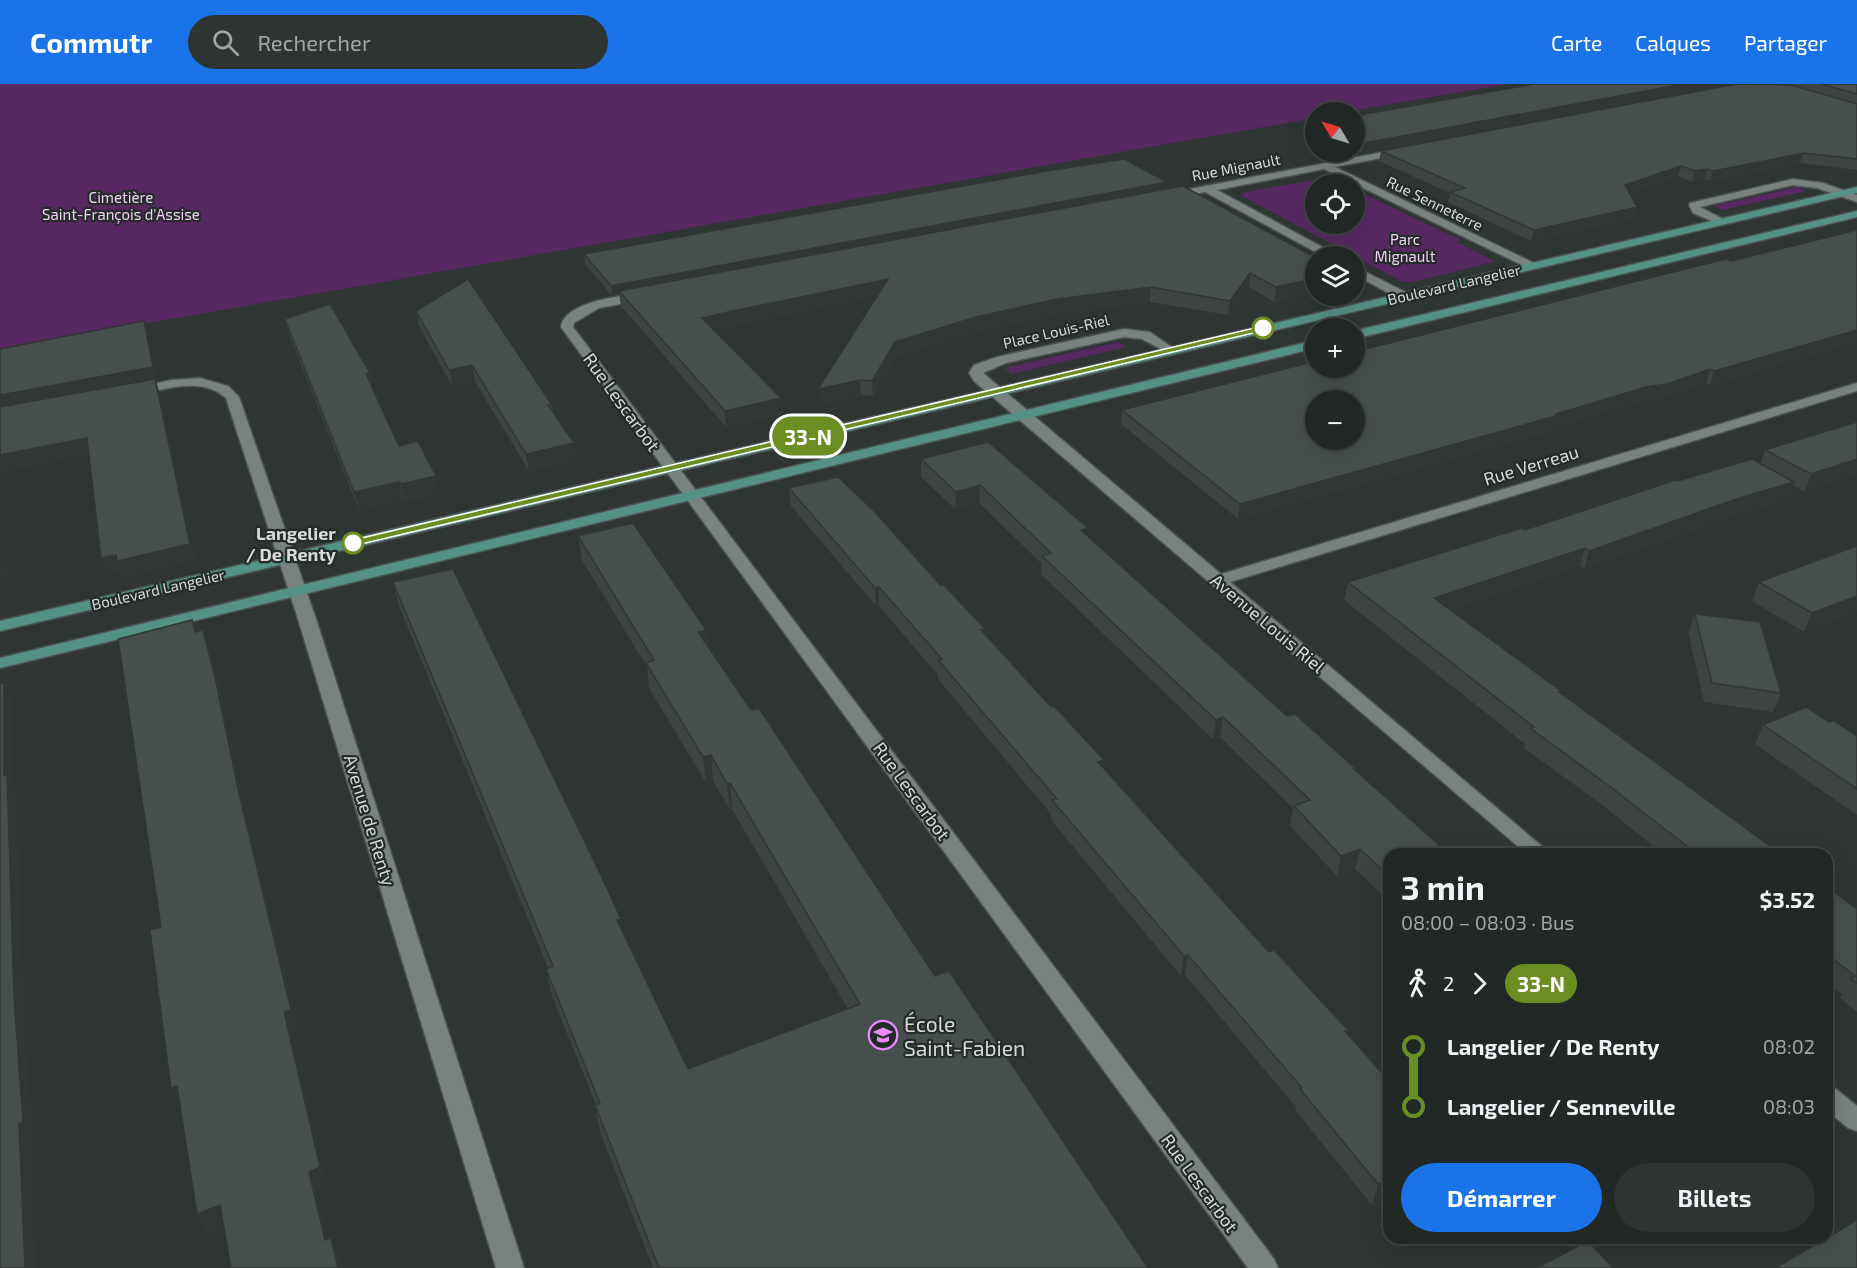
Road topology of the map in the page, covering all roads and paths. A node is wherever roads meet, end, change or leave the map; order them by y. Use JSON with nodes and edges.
{"nodes":[{"id":1,"x":1411,"y":150,"type":"edge"},
{"id":2,"x":1325,"y":166,"type":"junction"},
{"id":3,"x":1207,"y":189,"type":"junction"},
{"id":4,"x":1857,"y":190,"type":"edge"},
{"id":5,"x":1841,"y":194,"type":"junction"},
{"id":6,"x":1160,"y":198,"type":"edge"},
{"id":7,"x":1857,"y":199,"type":"edge"},
{"id":8,"x":1857,"y":214,"type":"edge"},
{"id":9,"x":1721,"y":222,"type":"junction"},
{"id":10,"x":1312,"y":246,"type":"edge"},
{"id":11,"x":1532,"y":266,"type":"junction"},
{"id":12,"x":1365,"y":275,"type":"edge"},
{"id":13,"x":657,"y":293,"type":"edge"},
{"id":14,"x":1404,"y":296,"type":"junction"},
{"id":15,"x":1365,"y":332,"type":"edge"},
{"id":16,"x":1305,"y":347,"type":"edge"},
{"id":17,"x":1170,"y":350,"type":"junction"},
{"id":18,"x":1857,"y":387,"type":"edge"},
{"id":19,"x":995,"y":392,"type":"junction"},
{"id":20,"x":125,"y":394,"type":"edge"},
{"id":21,"x":1023,"y":415,"type":"junction"},
{"id":22,"x":670,"y":469,"type":"junction"},
{"id":23,"x":691,"y":496,"type":"junction"},
{"id":24,"x":286,"y":559,"type":"junction"},
{"id":25,"x":1217,"y":580,"type":"junction"},
{"id":26,"x":297,"y":592,"type":"junction"},
{"id":27,"x":0,"y":626,"type":"edge"},
{"id":28,"x":0,"y":663,"type":"edge"},
{"id":29,"x":1533,"y":848,"type":"edge"},
{"id":30,"x":1833,"y":1101,"type":"edge"},
{"id":31,"x":1857,"y":1121,"type":"edge"},
{"id":32,"x":510,"y":1268,"type":"edge"},
{"id":33,"x":1264,"y":1268,"type":"edge"}],
"edges":[{"from":1,"to":2,"type":"street","name":"Rue Mignault"},
{"from":2,"to":3,"type":"street","name":"Rue Mignault"},
{"from":2,"to":11,"type":"street","name":"Rue Senneterre"},
{"from":3,"to":6,"type":"street","name":"Rue Mignault"},
{"from":3,"to":10,"type":"street"},
{"from":4,"to":5,"type":"main road","name":"Boulevard Langelier"},
{"from":5,"to":7,"type":"street"},
{"from":5,"to":9,"type":"main road","name":"Boulevard Langelier"},
{"from":5,"to":9,"type":"street"},
{"from":8,"to":15,"type":"main road","name":"Boulevard Langelier"},
{"from":9,"to":11,"type":"main road","name":"Boulevard Langelier"},
{"from":11,"to":14,"type":"main road","name":"Boulevard Langelier"},
{"from":12,"to":14,"type":"street"},
{"from":13,"to":22,"type":"street","name":"Rue Lescarbot"},
{"from":14,"to":17,"type":"main road","name":"Boulevard Langelier"},
{"from":16,"to":21,"type":"main road","name":"Boulevard Langelier"},
{"from":17,"to":19,"type":"main road","name":"Boulevard Langelier"},
{"from":17,"to":19,"type":"street","name":"Place Louis-Riel"},
{"from":18,"to":25,"type":"street","name":"Rue Verreau"},
{"from":19,"to":21,"type":"street","name":"Avenue Louis Riel"},
{"from":19,"to":22,"type":"main road","name":"Boulevard Langelier"},
{"from":20,"to":24,"type":"street","name":"Avenue de Renty"},
{"from":21,"to":23,"type":"main road","name":"Boulevard Langelier"},
{"from":21,"to":25,"type":"street","name":"Avenue Louis Riel"},
{"from":22,"to":23,"type":"street","name":"Rue Lescarbot"},
{"from":22,"to":24,"type":"main road","name":"Boulevard Langelier"},
{"from":23,"to":26,"type":"main road","name":"Boulevard Langelier"},
{"from":23,"to":33,"type":"street","name":"Rue Lescarbot"},
{"from":24,"to":26,"type":"street","name":"Avenue de Renty"},
{"from":24,"to":27,"type":"main road","name":"Boulevard Langelier"},
{"from":25,"to":29,"type":"street","name":"Avenue Louis Riel"},
{"from":26,"to":28,"type":"main road","name":"Boulevard Langelier"},
{"from":26,"to":32,"type":"street","name":"Avenue de Renty"},
{"from":30,"to":31,"type":"street"}]}
